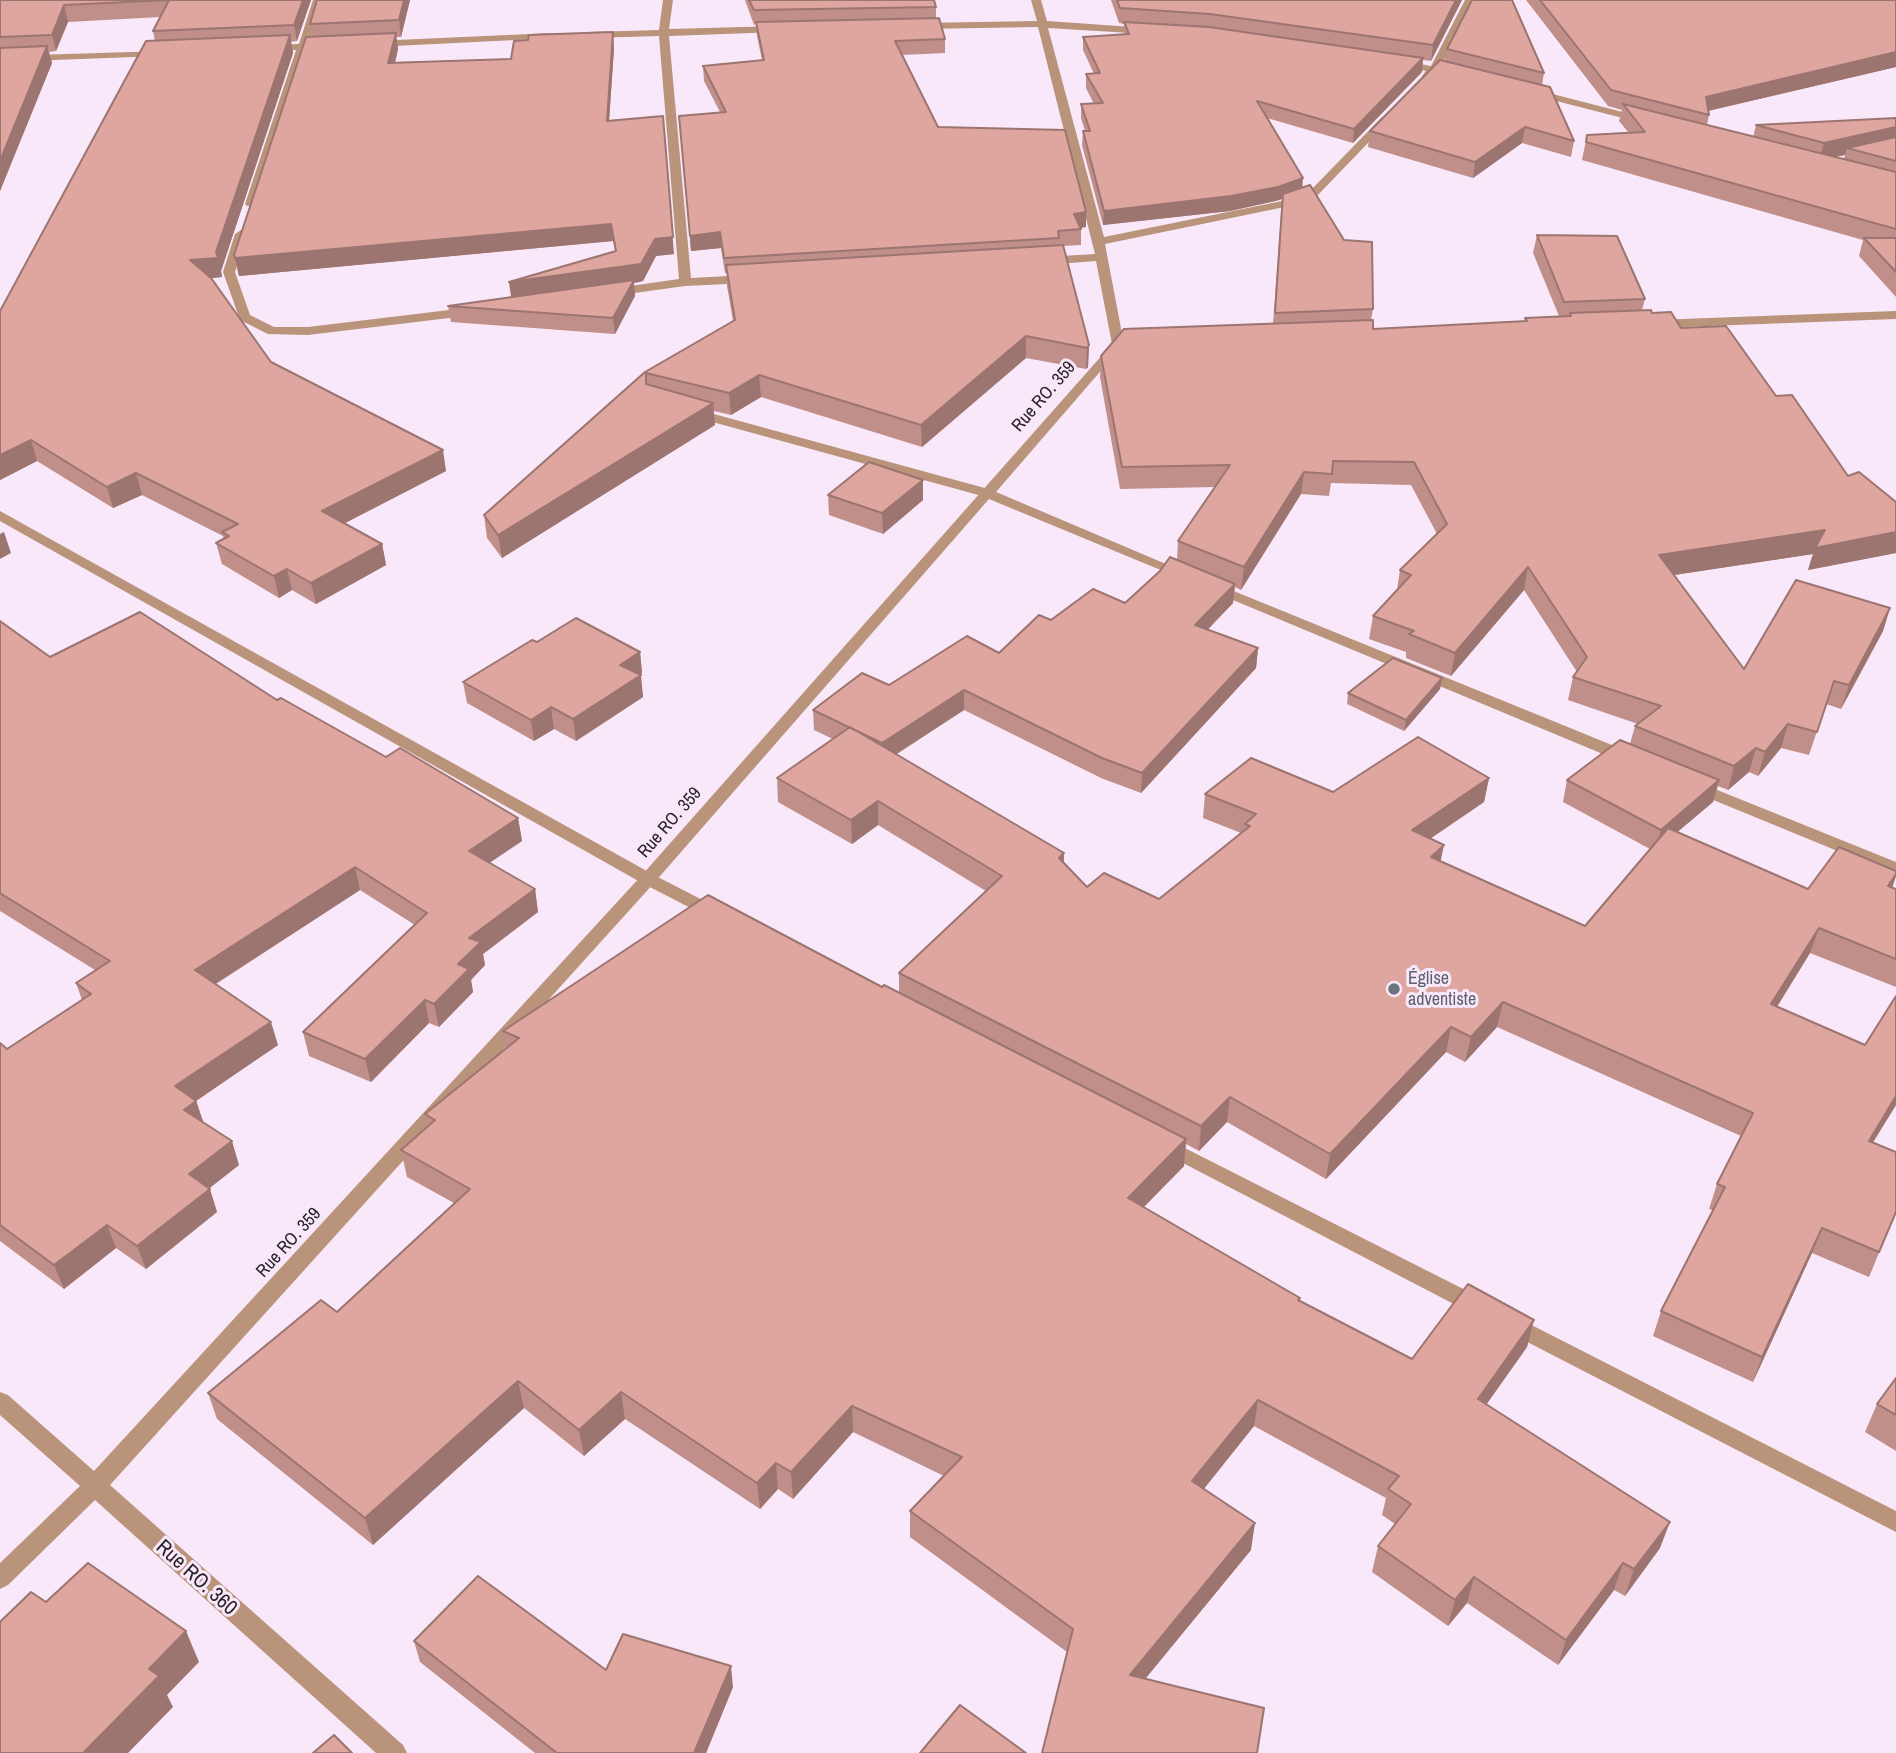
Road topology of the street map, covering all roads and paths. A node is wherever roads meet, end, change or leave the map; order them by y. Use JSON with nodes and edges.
{"nodes":[{"id":1,"x":318,"y":0,"type":"edge"},
{"id":2,"x":668,"y":0,"type":"edge"},
{"id":3,"x":1036,"y":0,"type":"edge"},
{"id":4,"x":1470,"y":0,"type":"edge"},
{"id":5,"x":1041,"y":24,"type":"junction"},
{"id":6,"x":901,"y":27,"type":"edge"},
{"id":7,"x":790,"y":29,"type":"edge"},
{"id":8,"x":1157,"y":31,"type":"edge"},
{"id":9,"x":664,"y":32,"type":"junction"},
{"id":10,"x":580,"y":35,"type":"edge"},
{"id":11,"x":566,"y":36,"type":"edge"},
{"id":12,"x":343,"y":45,"type":"edge"},
{"id":13,"x":357,"y":45,"type":"edge"},
{"id":14,"x":302,"y":47,"type":"junction"},
{"id":15,"x":260,"y":49,"type":"edge"},
{"id":16,"x":178,"y":52,"type":"edge"},
{"id":17,"x":0,"y":59,"type":"edge"},
{"id":18,"x":1382,"y":60,"type":"edge"},
{"id":19,"x":1435,"y":68,"type":"junction"},
{"id":20,"x":1462,"y":74,"type":"edge"},
{"id":21,"x":1416,"y":87,"type":"edge"},
{"id":22,"x":1515,"y":88,"type":"edge"},
{"id":23,"x":1397,"y":107,"type":"edge"},
{"id":24,"x":1648,"y":121,"type":"edge"},
{"id":25,"x":1100,"y":250,"type":"junction"},
{"id":26,"x":1032,"y":261,"type":"edge"},
{"id":27,"x":768,"y":277,"type":"edge"},
{"id":28,"x":685,"y":282,"type":"junction"},
{"id":29,"x":604,"y":293,"type":"edge"},
{"id":30,"x":483,"y":310,"type":"edge"},
{"id":31,"x":1896,"y":315,"type":"edge"},
{"id":32,"x":1646,"y":325,"type":"edge"},
{"id":33,"x":681,"y":409,"type":"edge"},
{"id":34,"x":987,"y":493,"type":"junction"},
{"id":35,"x":0,"y":514,"type":"edge"},
{"id":36,"x":1640,"y":763,"type":"edge"},
{"id":37,"x":1678,"y":779,"type":"edge"},
{"id":38,"x":1896,"y":869,"type":"edge"},
{"id":39,"x":648,"y":879,"type":"junction"},
{"id":40,"x":735,"y":924,"type":"edge"},
{"id":41,"x":1142,"y":1134,"type":"edge"},
{"id":42,"x":0,"y":1401,"type":"edge"},
{"id":43,"x":94,"y":1487,"type":"junction"},
{"id":44,"x":1896,"y":1522,"type":"edge"},
{"id":45,"x":0,"y":1578,"type":"edge"},
{"id":46,"x":394,"y":1753,"type":"edge"}],
"edges":[{"from":1,"to":14,"type":"street"},
{"from":2,"to":9,"type":"street"},
{"from":3,"to":5,"type":"street","name":"Rue RO. 359"},
{"from":4,"to":19,"type":"street"},
{"from":5,"to":6,"type":"street"},
{"from":5,"to":8,"type":"street"},
{"from":5,"to":25,"type":"street","name":"Rue RO. 359"},
{"from":7,"to":9,"type":"street"},
{"from":9,"to":10,"type":"street"},
{"from":9,"to":28,"type":"street"},
{"from":11,"to":13,"type":"street"},
{"from":12,"to":14,"type":"street"},
{"from":14,"to":15,"type":"street"},
{"from":14,"to":30,"type":"street"},
{"from":16,"to":17,"type":"street"},
{"from":18,"to":19,"type":"street"},
{"from":19,"to":20,"type":"street"},
{"from":19,"to":21,"type":"street"},
{"from":22,"to":24,"type":"street"},
{"from":23,"to":25,"type":"street"},
{"from":25,"to":26,"type":"street"},
{"from":25,"to":34,"type":"street","name":"Rue RO. 359"},
{"from":27,"to":28,"type":"street"},
{"from":28,"to":29,"type":"street"},
{"from":31,"to":32,"type":"street"},
{"from":33,"to":34,"type":"street"},
{"from":34,"to":36,"type":"street"},
{"from":34,"to":39,"type":"street","name":"Rue RO. 359"},
{"from":35,"to":39,"type":"street"},
{"from":37,"to":38,"type":"street"},
{"from":39,"to":40,"type":"street"},
{"from":39,"to":43,"type":"street","name":"Rue RO. 359"},
{"from":41,"to":44,"type":"street"},
{"from":42,"to":43,"type":"street","name":"Rue RO. 360"},
{"from":43,"to":45,"type":"street","name":"Rue RO. 359"},
{"from":43,"to":46,"type":"street","name":"Rue RO. 360"}]}
